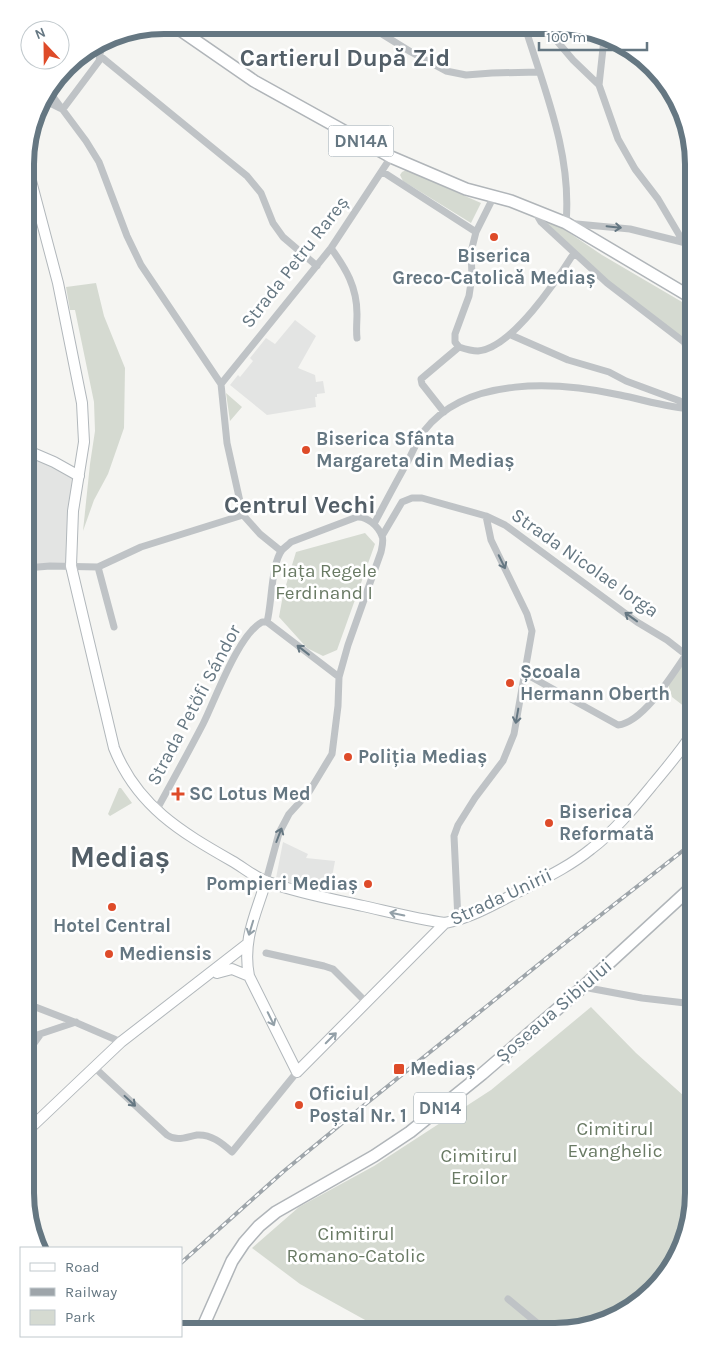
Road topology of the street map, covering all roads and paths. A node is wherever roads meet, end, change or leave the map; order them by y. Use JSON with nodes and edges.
{"nodes":[{"id":1,"x":186,"y":34,"type":"edge"},
{"id":2,"x":382,"y":34,"type":"edge"},
{"id":3,"x":527,"y":34,"type":"edge"},
{"id":4,"x":551,"y":34,"type":"edge"},
{"id":5,"x":603,"y":43,"type":"edge"},
{"id":6,"x":100,"y":50,"type":"edge"},
{"id":7,"x":99,"y":55,"type":"junction"},
{"id":8,"x":600,"y":67,"type":"junction"},
{"id":9,"x":583,"y":68,"type":"junction"},
{"id":10,"x":539,"y":72,"type":"junction"},
{"id":11,"x":600,"y":85,"type":"junction"},
{"id":12,"x":54,"y":98,"type":"tunnel mouth"},
{"id":13,"x":49,"y":102,"type":"tunnel mouth"},
{"id":14,"x":63,"y":109,"type":"junction"},
{"id":15,"x":391,"y":157,"type":"junction"},
{"id":16,"x":383,"y":172,"type":"junction"},
{"id":17,"x":494,"y":196,"type":"junction"},
{"id":18,"x":534,"y":209,"type":"junction"},
{"id":19,"x":34,"y":211,"type":"edge"},
{"id":20,"x":566,"y":223,"type":"junction"},
{"id":21,"x":476,"y":232,"type":"junction"},
{"id":22,"x":684,"y":243,"type":"joint"},
{"id":23,"x":331,"y":248,"type":"junction"},
{"id":24,"x":574,"y":253,"type":"junction"},
{"id":25,"x":316,"y":266,"type":"junction"},
{"id":26,"x":685,"y":294,"type":"edge"},
{"id":27,"x":511,"y":335,"type":"junction"},
{"id":28,"x":357,"y":338,"type":"dead end"},
{"id":29,"x":685,"y":344,"type":"edge"},
{"id":30,"x":459,"y":347,"type":"junction"},
{"id":31,"x":221,"y":384,"type":"junction"},
{"id":32,"x":685,"y":406,"type":"edge"},
{"id":33,"x":685,"y":409,"type":"edge"},
{"id":34,"x":444,"y":412,"type":"junction"},
{"id":35,"x":34,"y":454,"type":"edge"},
{"id":36,"x":79,"y":476,"type":"junction"},
{"id":37,"x":243,"y":515,"type":"junction"},
{"id":38,"x":486,"y":516,"type":"junction"},
{"id":39,"x":374,"y":524,"type":"junction"},
{"id":40,"x":382,"y":536,"type":"junction"},
{"id":41,"x":281,"y":551,"type":"junction"},
{"id":42,"x":71,"y":566,"type":"junction"},
{"id":43,"x":98,"y":567,"type":"junction"},
{"id":44,"x":34,"y":568,"type":"edge"},
{"id":45,"x":267,"y":622,"type":"junction"},
{"id":46,"x":114,"y":627,"type":"dead end"},
{"id":47,"x":685,"y":653,"type":"edge"},
{"id":48,"x":685,"y":655,"type":"edge"},
{"id":49,"x":524,"y":673,"type":"junction"},
{"id":50,"x":339,"y":677,"type":"junction"},
{"id":51,"x":684,"y":746,"type":"edge"},
{"id":52,"x":156,"y":811,"type":"junction"},
{"id":53,"x":266,"y":881,"type":"junction"},
{"id":54,"x":685,"y":893,"type":"edge"},
{"id":55,"x":458,"y":920,"type":"junction"},
{"id":56,"x":445,"y":923,"type":"junction"},
{"id":57,"x":246,"y":945,"type":"junction"},
{"id":58,"x":266,"y":953,"type":"dead end"},
{"id":59,"x":207,"y":976,"type":"junction"},
{"id":60,"x":249,"y":976,"type":"junction"},
{"id":61,"x":583,"y":987,"type":"junction"},
{"id":62,"x":366,"y":1002,"type":"junction"},
{"id":63,"x":685,"y":1003,"type":"edge"},
{"id":64,"x":34,"y":1006,"type":"edge"},
{"id":65,"x":76,"y":1022,"type":"junction"},
{"id":66,"x":40,"y":1034,"type":"junction"},
{"id":67,"x":34,"y":1036,"type":"edge"},
{"id":68,"x":120,"y":1042,"type":"junction"},
{"id":69,"x":34,"y":1043,"type":"edge"},
{"id":70,"x":94,"y":1067,"type":"junction"},
{"id":71,"x":297,"y":1072,"type":"junction"},
{"id":72,"x":34,"y":1124,"type":"edge"},
{"id":73,"x":508,"y":1299,"type":"dead end"},
{"id":74,"x":205,"y":1323,"type":"edge"},
{"id":75,"x":537,"y":1323,"type":"edge"}],
"edges":[{"from":1,"to":15,"type":"main road","number":"DN14A"},
{"from":2,"to":10,"type":"street"},
{"from":3,"to":10,"type":"street"},
{"from":4,"to":9,"type":"street"},
{"from":5,"to":8,"type":"street"},
{"from":6,"to":7,"type":"street"},
{"from":7,"to":14,"type":"street"},
{"from":7,"to":25,"type":"street"},
{"from":8,"to":9,"type":"street"},
{"from":8,"to":11,"type":"street"},
{"from":9,"to":11,"type":"street"},
{"from":10,"to":20,"type":"street"},
{"from":11,"to":22,"type":"street"},
{"from":12,"to":14,"type":"street"},
{"from":13,"to":14,"type":"street"},
{"from":14,"to":31,"type":"street"},
{"from":15,"to":16,"type":"street","name":"Strada Petru Rareș"},
{"from":15,"to":17,"type":"main road","number":"DN14A"},
{"from":16,"to":21,"type":"street"},
{"from":16,"to":23,"type":"street","name":"Strada Petru Rareș"},
{"from":17,"to":18,"type":"main road","number":"DN14A"},
{"from":17,"to":21,"type":"street"},
{"from":18,"to":20,"type":"main road","number":"DN14A"},
{"from":18,"to":24,"type":"street"},
{"from":19,"to":36,"type":"main road"},
{"from":20,"to":22,"type":"street","one_way":true},
{"from":20,"to":26,"type":"main road","number":"DN14A"},
{"from":21,"to":30,"type":"street"},
{"from":23,"to":25,"type":"street","name":"Strada Petru Rareș"},
{"from":23,"to":28,"type":"street"},
{"from":24,"to":27,"type":"street"},
{"from":24,"to":29,"type":"street"},
{"from":25,"to":31,"type":"street","name":"Strada Petru Rareș"},
{"from":27,"to":30,"type":"street"},
{"from":27,"to":32,"type":"street"},
{"from":30,"to":34,"type":"street"},
{"from":31,"to":37,"type":"street"},
{"from":33,"to":34,"type":"street"},
{"from":34,"to":39,"type":"street"},
{"from":35,"to":36,"type":"main road"},
{"from":36,"to":42,"type":"main road"},
{"from":37,"to":41,"type":"street"},
{"from":37,"to":43,"type":"street"},
{"from":38,"to":40,"type":"street","name":"Strada Nicolae Iorga"},
{"from":47,"to":38,"type":"street","name":"Strada Nicolae Iorga","one_way":true},
{"from":38,"to":49,"type":"street","one_way":true},
{"from":39,"to":40,"type":"street"},
{"from":39,"to":41,"type":"street"},
{"from":40,"to":50,"type":"street"},
{"from":41,"to":45,"type":"street"},
{"from":42,"to":43,"type":"street"},
{"from":42,"to":44,"type":"street"},
{"from":42,"to":52,"type":"main road"},
{"from":43,"to":46,"type":"street"},
{"from":50,"to":45,"type":"street","one_way":true},
{"from":45,"to":52,"type":"street","name":"Strada Petőfi Sándor"},
{"from":48,"to":49,"type":"street"},
{"from":49,"to":55,"type":"street","one_way":true},
{"from":53,"to":50,"type":"street","one_way":true},
{"from":51,"to":55,"type":"main road","name":"Strada Unirii"},
{"from":52,"to":53,"type":"main road"},
{"from":56,"to":53,"type":"main road","one_way":true},
{"from":53,"to":57,"type":"main road","one_way":true},
{"from":54,"to":61,"type":"main road","name":"Șoseaua Sibiului","number":"DN14"},
{"from":55,"to":56,"type":"main road","name":"Strada Unirii"},
{"from":56,"to":62,"type":"main road","name":"Strada Unirii"},
{"from":57,"to":59,"type":"main road"},
{"from":57,"to":60,"type":"main road"},
{"from":58,"to":62,"type":"street"},
{"from":59,"to":60,"type":"main road"},
{"from":59,"to":68,"type":"main road"},
{"from":60,"to":71,"type":"main road","one_way":true},
{"from":61,"to":63,"type":"street"},
{"from":61,"to":74,"type":"main road","name":"Șoseaua Sibiului","number":"DN14"},
{"from":71,"to":62,"type":"main road","name":"Strada Unirii","one_way":true},
{"from":64,"to":65,"type":"street"},
{"from":65,"to":66,"type":"street"},
{"from":65,"to":68,"type":"street"},
{"from":66,"to":67,"type":"street"},
{"from":66,"to":69,"type":"street"},
{"from":68,"to":70,"type":"main road"},
{"from":70,"to":71,"type":"street","one_way":true},
{"from":70,"to":72,"type":"main road"},
{"from":73,"to":75,"type":"street"}]}
